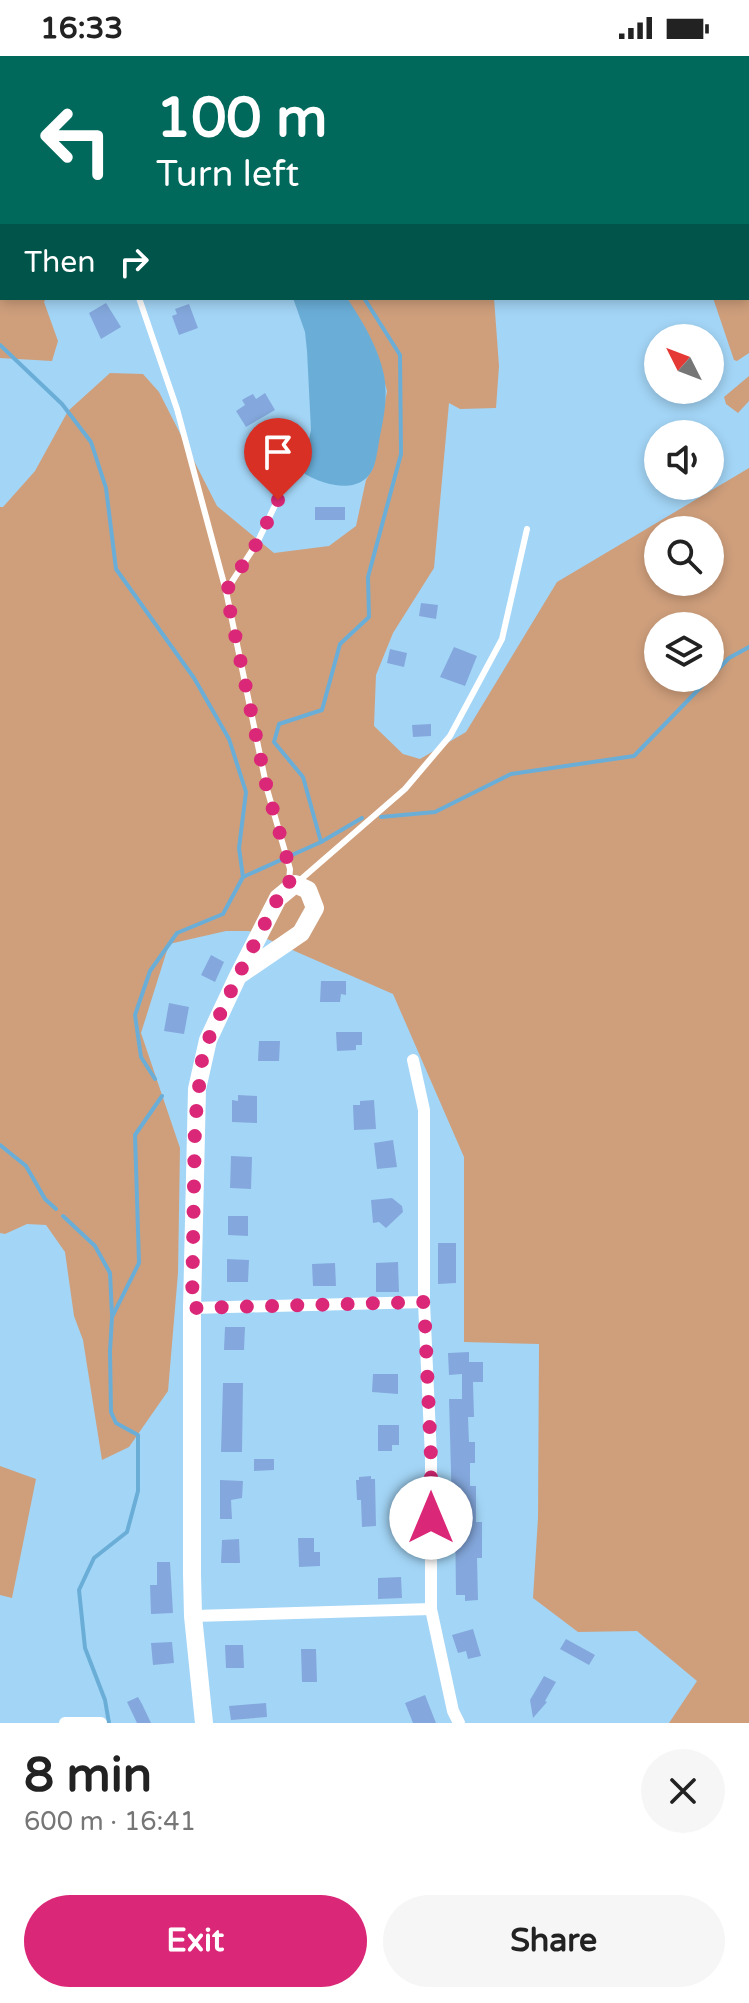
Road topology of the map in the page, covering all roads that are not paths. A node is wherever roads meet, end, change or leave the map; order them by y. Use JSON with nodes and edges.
{"nodes":[{"id":1,"x":140,"y":300,"type":"edge"},
{"id":2,"x":288,"y":478,"type":"dead end"},
{"id":3,"x":527,"y":529,"type":"dead end"},
{"id":4,"x":226,"y":591,"type":"junction"},
{"id":5,"x":292,"y":886,"type":"junction"},
{"id":6,"x":238,"y":976,"type":"junction"},
{"id":7,"x":413,"y":1060,"type":"dead end"},
{"id":8,"x":424,"y":1302,"type":"junction"},
{"id":9,"x":192,"y":1308,"type":"junction"},
{"id":10,"x":431,"y":1609,"type":"junction"},
{"id":11,"x":193,"y":1616,"type":"junction"},
{"id":12,"x":65,"y":1723,"type":"edge"},
{"id":13,"x":100,"y":1723,"type":"edge"},
{"id":14,"x":204,"y":1723,"type":"edge"},
{"id":15,"x":459,"y":1723,"type":"edge"}],
"edges":[{"from":1,"to":4,"type":"lane"},
{"from":2,"to":4,"type":"lane"},
{"from":3,"to":5,"type":"lane"},
{"from":4,"to":5,"type":"lane"},
{"from":5,"to":6,"type":"street"},
{"from":5,"to":6,"type":"street"},
{"from":6,"to":9,"type":"street"},
{"from":7,"to":8,"type":"street"},
{"from":8,"to":9,"type":"street"},
{"from":8,"to":10,"type":"street"},
{"from":9,"to":11,"type":"street"},
{"from":10,"to":11,"type":"street"},
{"from":10,"to":15,"type":"street"},
{"from":11,"to":14,"type":"street"},
{"from":12,"to":13,"type":"street"}]}
